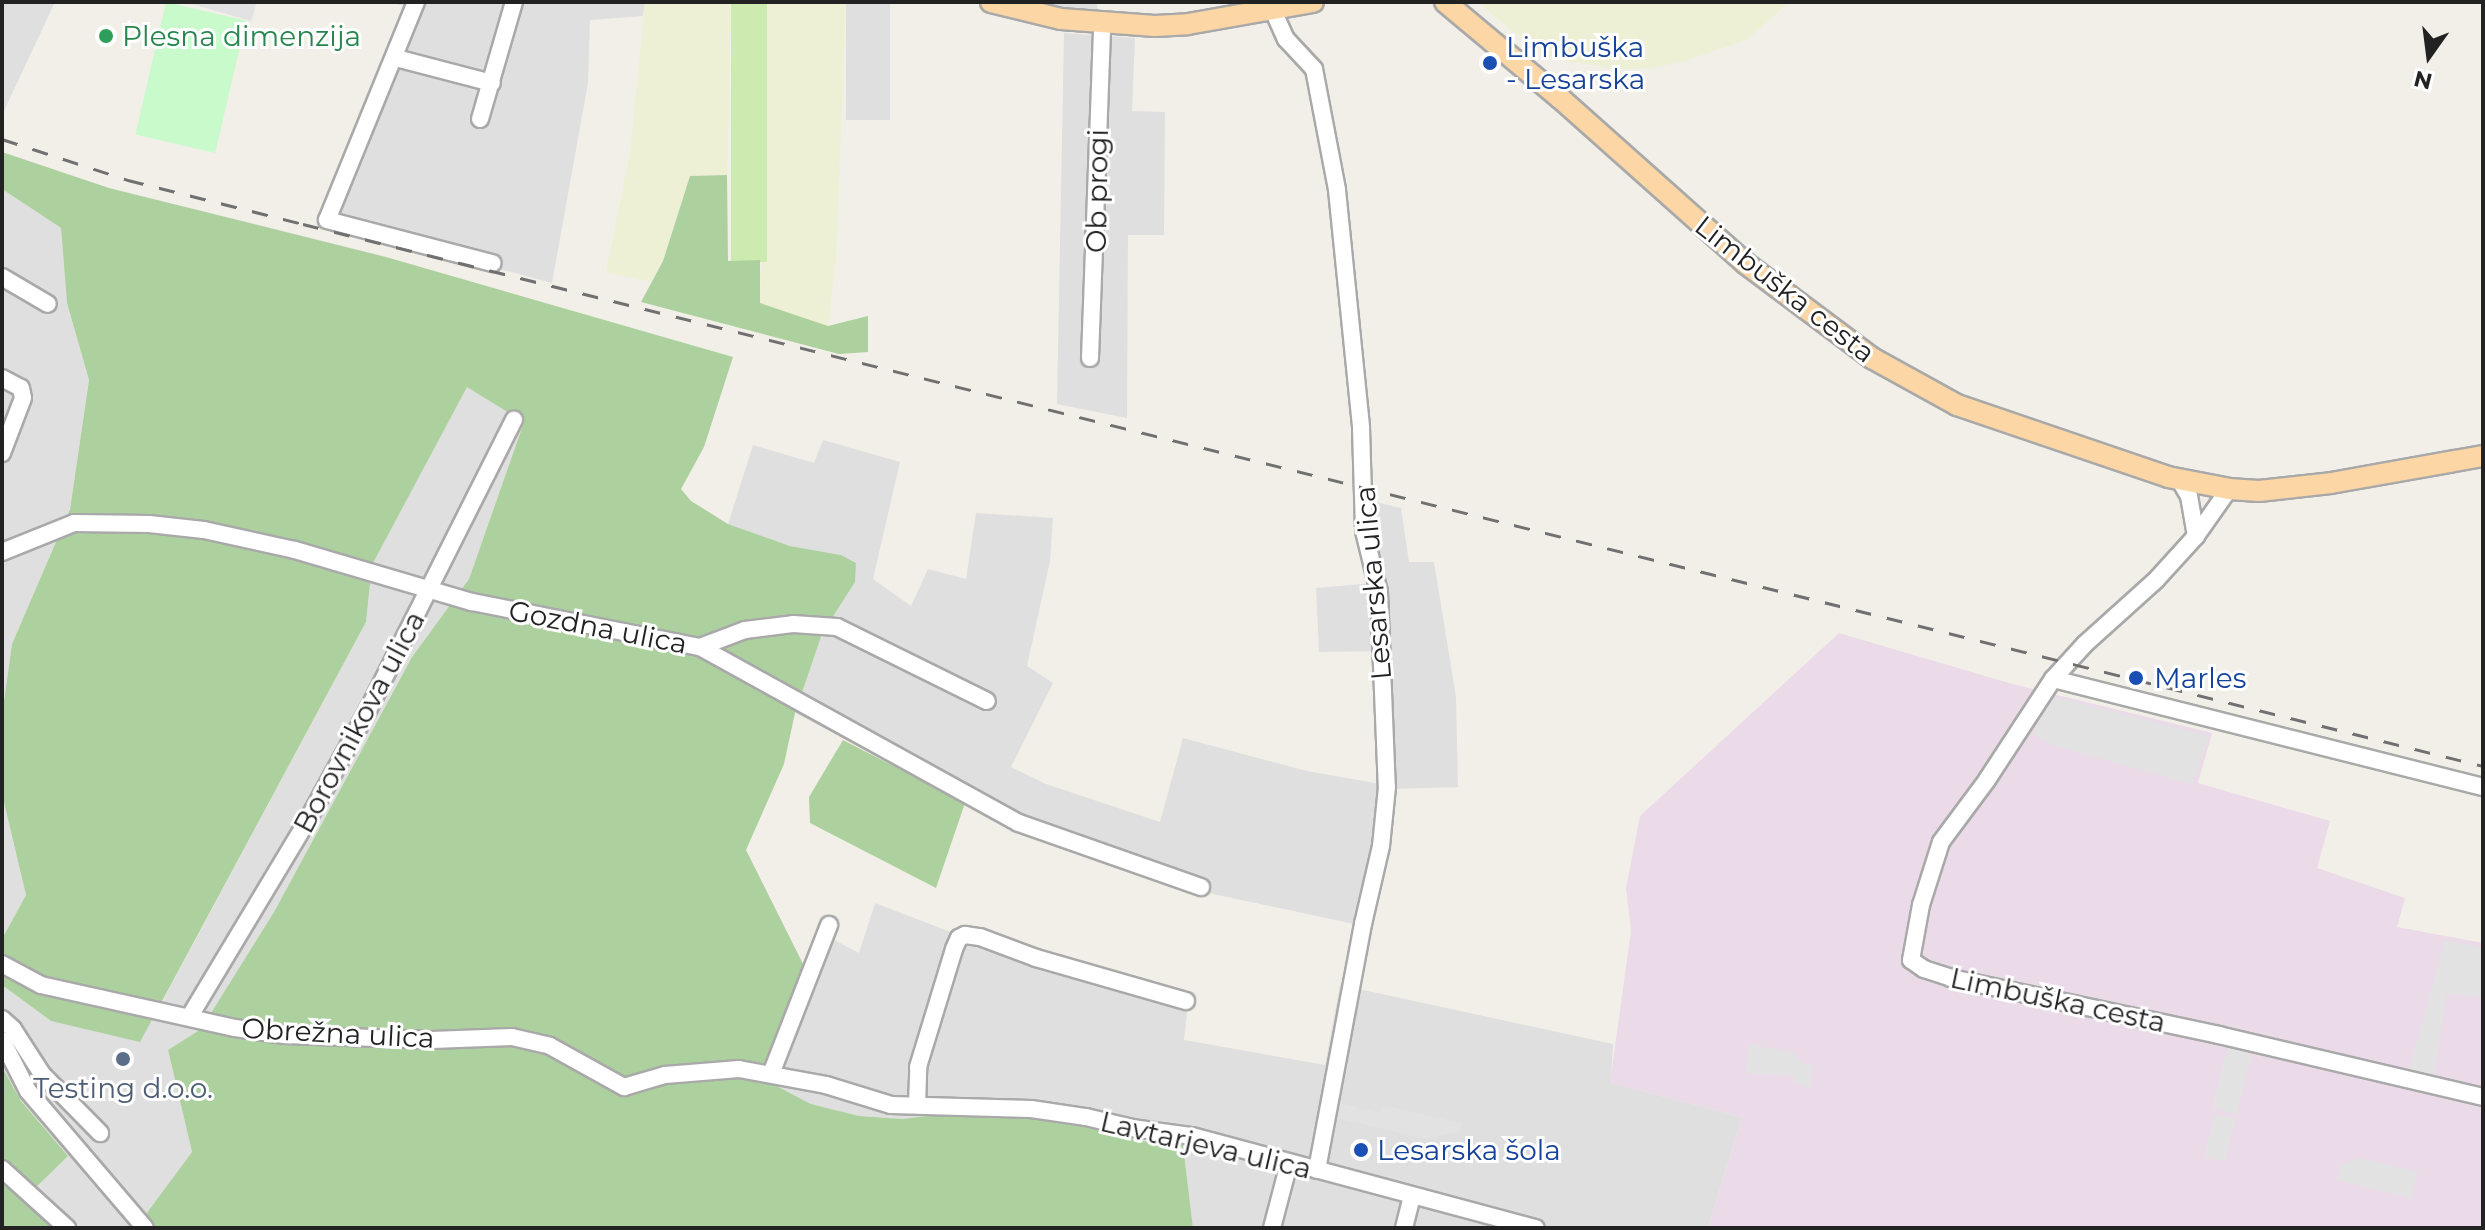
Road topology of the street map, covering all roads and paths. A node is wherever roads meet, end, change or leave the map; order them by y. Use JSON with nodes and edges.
{"nodes":[{"id":1,"x":416,"y":2,"type":"edge"},
{"id":2,"x":514,"y":2,"type":"edge"},
{"id":3,"x":991,"y":2,"type":"edge"},
{"id":4,"x":1313,"y":2,"type":"edge"},
{"id":5,"x":1445,"y":2,"type":"edge"},
{"id":6,"x":1272,"y":8,"type":"junction"},
{"id":7,"x":1102,"y":24,"type":"junction"},
{"id":8,"x":396,"y":58,"type":"junction"},
{"id":9,"x":492,"y":83,"type":"junction"},
{"id":10,"x":480,"y":119,"type":"dead end"},
{"id":11,"x":492,"y":263,"type":"dead end"},
{"id":12,"x":2,"y":277,"type":"edge"},
{"id":13,"x":48,"y":304,"type":"dead end"},
{"id":14,"x":1090,"y":358,"type":"dead end"},
{"id":15,"x":2,"y":378,"type":"edge"},
{"id":16,"x":514,"y":420,"type":"dead end"},
{"id":17,"x":2,"y":453,"type":"edge"},
{"id":18,"x":2483,"y":456,"type":"edge"},
{"id":19,"x":2180,"y":481,"type":"junction"},
{"id":20,"x":2229,"y":489,"type":"junction"},
{"id":21,"x":2196,"y":536,"type":"junction"},
{"id":22,"x":2,"y":552,"type":"edge"},
{"id":23,"x":431,"y":590,"type":"junction"},
{"id":24,"x":700,"y":647,"type":"junction"},
{"id":25,"x":2053,"y":679,"type":"junction"},
{"id":26,"x":987,"y":701,"type":"dead end"},
{"id":27,"x":2483,"y":787,"type":"edge"},
{"id":28,"x":1201,"y":887,"type":"dead end"},
{"id":29,"x":829,"y":925,"type":"dead end"},
{"id":30,"x":2,"y":964,"type":"edge"},
{"id":31,"x":1186,"y":1001,"type":"dead end"},
{"id":32,"x":190,"y":1016,"type":"junction"},
{"id":33,"x":2,"y":1019,"type":"edge"},
{"id":34,"x":2,"y":1040,"type":"edge"},
{"id":35,"x":771,"y":1074,"type":"junction"},
{"id":36,"x":624,"y":1087,"type":"joint"},
{"id":37,"x":2483,"y":1097,"type":"edge"},
{"id":38,"x":917,"y":1105,"type":"junction"},
{"id":39,"x":100,"y":1133,"type":"dead end"},
{"id":40,"x":1289,"y":1163,"type":"junction"},
{"id":41,"x":2,"y":1169,"type":"edge"},
{"id":42,"x":1317,"y":1170,"type":"junction"},
{"id":43,"x":1412,"y":1197,"type":"junction"},
{"id":44,"x":67,"y":1228,"type":"edge"},
{"id":45,"x":145,"y":1228,"type":"edge"},
{"id":46,"x":1272,"y":1228,"type":"edge"},
{"id":47,"x":1404,"y":1228,"type":"edge"},
{"id":48,"x":1536,"y":1228,"type":"edge"}],
"edges":[{"from":1,"to":8,"type":"street"},
{"from":2,"to":9,"type":"street"},
{"from":3,"to":7,"type":"main road"},
{"from":4,"to":6,"type":"main road"},
{"from":5,"to":19,"type":"main road","name":"Limbuška cesta"},
{"from":6,"to":7,"type":"main road"},
{"from":6,"to":42,"type":"street","name":"Lesarska ulica"},
{"from":7,"to":14,"type":"street","name":"Ob progi"},
{"from":8,"to":9,"type":"street"},
{"from":8,"to":11,"type":"street"},
{"from":9,"to":10,"type":"street"},
{"from":12,"to":13,"type":"street"},
{"from":15,"to":17,"type":"street"},
{"from":16,"to":23,"type":"street","name":"Borovnikova ulica"},
{"from":18,"to":20,"type":"main road","name":"Limbuška cesta"},
{"from":19,"to":20,"type":"main road","name":"Limbuška cesta"},
{"from":19,"to":21,"type":"street"},
{"from":20,"to":21,"type":"street","name":"Limbuška cesta"},
{"from":21,"to":25,"type":"street","name":"Limbuška cesta"},
{"from":22,"to":23,"type":"street","name":"Gozdna ulica"},
{"from":23,"to":24,"type":"street","name":"Gozdna ulica"},
{"from":23,"to":32,"type":"street","name":"Borovnikova ulica"},
{"from":24,"to":26,"type":"street"},
{"from":24,"to":28,"type":"street","name":"Gozdna ulica"},
{"from":25,"to":27,"type":"street"},
{"from":25,"to":37,"type":"street","name":"Limbuška cesta"},
{"from":29,"to":35,"type":"street"},
{"from":30,"to":32,"type":"street","name":"Obrežna ulica"},
{"from":31,"to":38,"type":"street"},
{"from":32,"to":36,"type":"street","name":"Obrežna ulica"},
{"from":33,"to":39,"type":"street"},
{"from":34,"to":45,"type":"street"},
{"from":35,"to":36,"type":"street","name":"Lavtarjeva ulica"},
{"from":35,"to":38,"type":"street","name":"Lavtarjeva ulica"},
{"from":38,"to":40,"type":"street","name":"Lavtarjeva ulica"},
{"from":40,"to":42,"type":"street","name":"Lavtarjeva ulica"},
{"from":40,"to":46,"type":"street"},
{"from":41,"to":44,"type":"street"},
{"from":42,"to":43,"type":"street","name":"Lavtarjeva ulica"},
{"from":43,"to":47,"type":"street"},
{"from":43,"to":48,"type":"street","name":"Lavtarjeva ulica"}]}
